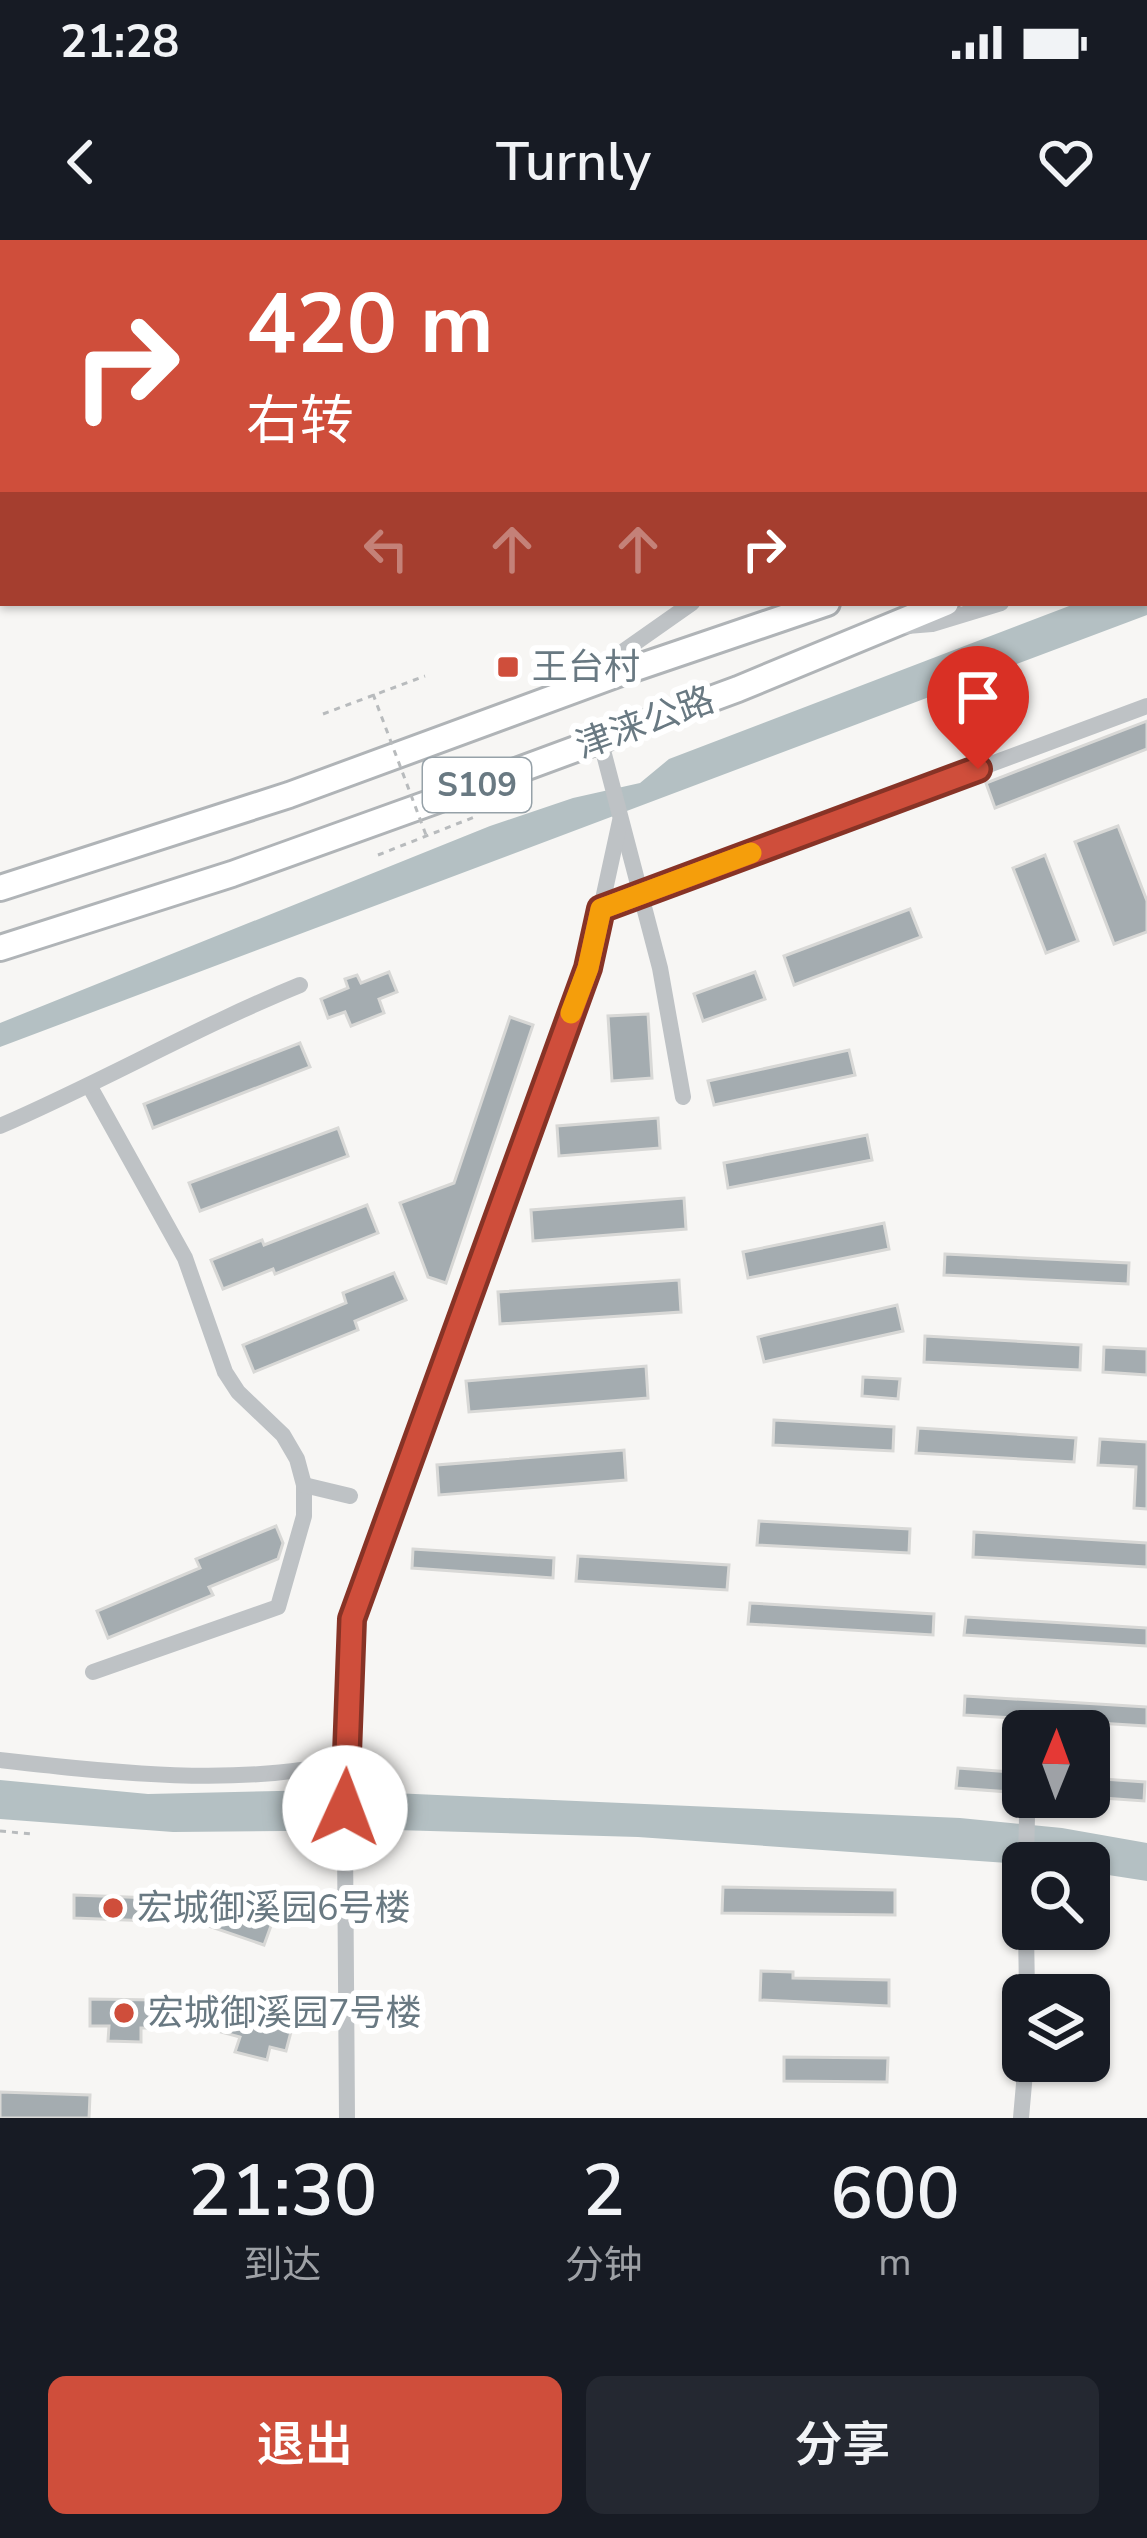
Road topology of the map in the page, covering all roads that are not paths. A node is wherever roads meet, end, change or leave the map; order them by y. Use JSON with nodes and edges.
{"nodes":[{"id":1,"x":679,"y":606,"type":"edge"},
{"id":2,"x":688,"y":606,"type":"edge"},
{"id":3,"x":940,"y":606,"type":"edge"},
{"id":4,"x":991,"y":606,"type":"edge"},
{"id":5,"x":807,"y":607,"type":"edge"},
{"id":6,"x":668,"y":619,"type":"junction"},
{"id":7,"x":894,"y":627,"type":"junction"},
{"id":8,"x":567,"y":693,"type":"junction"},
{"id":9,"x":1147,"y":706,"type":"edge"},
{"id":10,"x":601,"y":740,"type":"junction"},
{"id":11,"x":620,"y":821,"type":"junction"},
{"id":12,"x":0,"y":888,"type":"edge"},
{"id":13,"x":640,"y":895,"type":"junction"},
{"id":14,"x":601,"y":909,"type":"junction"},
{"id":15,"x":0,"y":948,"type":"edge"},
{"id":16,"x":299,"y":985,"type":"dead end"},
{"id":17,"x":90,"y":1088,"type":"junction"},
{"id":18,"x":683,"y":1097,"type":"dead end"},
{"id":19,"x":0,"y":1126,"type":"edge"},
{"id":20,"x":304,"y":1485,"type":"junction"},
{"id":21,"x":350,"y":1496,"type":"dead end"},
{"id":22,"x":93,"y":1672,"type":"dead end"},
{"id":23,"x":0,"y":1760,"type":"edge"},
{"id":24,"x":346,"y":1768,"type":"junction"},
{"id":25,"x":1024,"y":2082,"type":"edge"},
{"id":26,"x":347,"y":2118,"type":"edge"},
{"id":27,"x":1021,"y":2118,"type":"edge"}],
"edges":[{"from":1,"to":6,"type":"street"},
{"from":2,"to":6,"type":"street"},
{"from":3,"to":7,"type":"highway","name":"津涞公路","number":"S109"},
{"from":4,"to":7,"type":"street"},
{"from":5,"to":8,"type":"highway","name":"津涞公路","number":"S109"},
{"from":6,"to":8,"type":"street"},
{"from":7,"to":10,"type":"highway","name":"津涞公路","number":"S109"},
{"from":8,"to":12,"type":"highway","name":"津涞公路","number":"S109"},
{"from":9,"to":13,"type":"street"},
{"from":10,"to":11,"type":"street"},
{"from":10,"to":15,"type":"highway","name":"津涞公路","number":"S109"},
{"from":11,"to":13,"type":"street"},
{"from":11,"to":14,"type":"street"},
{"from":13,"to":14,"type":"street"},
{"from":13,"to":18,"type":"street"},
{"from":14,"to":24,"type":"street"},
{"from":16,"to":17,"type":"street"},
{"from":17,"to":19,"type":"street"},
{"from":17,"to":20,"type":"street"},
{"from":20,"to":21,"type":"street"},
{"from":20,"to":22,"type":"street"},
{"from":23,"to":24,"type":"street"},
{"from":24,"to":26,"type":"street"},
{"from":25,"to":27,"type":"street"}]}
